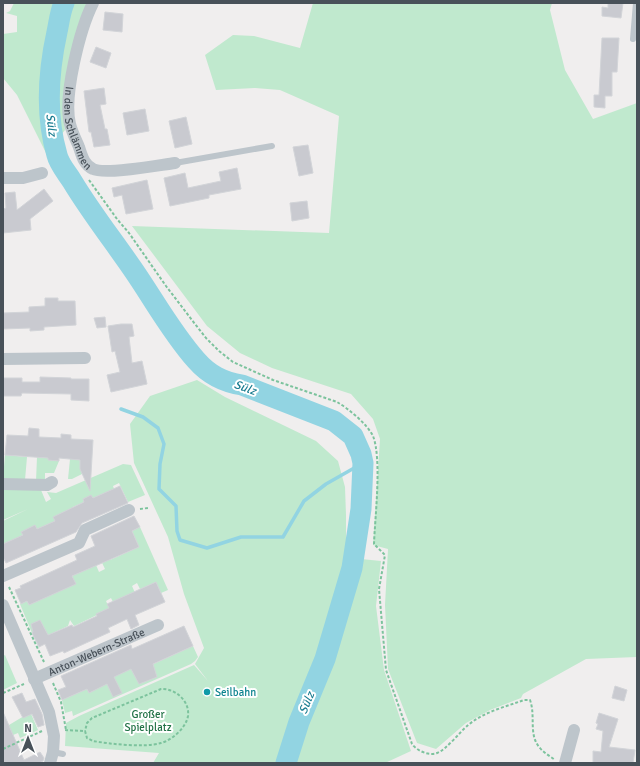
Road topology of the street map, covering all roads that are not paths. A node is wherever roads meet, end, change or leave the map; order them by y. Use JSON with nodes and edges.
{"nodes":[{"id":1,"x":93,"y":3,"type":"edge"},
{"id":2,"x":636,"y":3,"type":"edge"},
{"id":3,"x":634,"y":39,"type":"dead end"},
{"id":4,"x":272,"y":146,"type":"dead end"},
{"id":5,"x":175,"y":163,"type":"joint"},
{"id":6,"x":42,"y":174,"type":"dead end"},
{"id":7,"x":3,"y":178,"type":"edge"},
{"id":8,"x":85,"y":358,"type":"dead end"},
{"id":9,"x":3,"y":359,"type":"edge"},
{"id":10,"x":52,"y":482,"type":"dead end"},
{"id":11,"x":3,"y":484,"type":"edge"},
{"id":12,"x":129,"y":510,"type":"dead end"},
{"id":13,"x":3,"y":576,"type":"edge"},
{"id":14,"x":3,"y":605,"type":"edge"},
{"id":15,"x":158,"y":625,"type":"dead end"},
{"id":16,"x":8,"y":631,"type":"edge"},
{"id":17,"x":34,"y":679,"type":"junction"},
{"id":18,"x":574,"y":730,"type":"dead end"},
{"id":19,"x":55,"y":756,"type":"edge"},
{"id":20,"x":565,"y":763,"type":"edge"}],
"edges":[{"from":1,"to":5,"type":"street","name":"In den Schlämmen"},
{"from":2,"to":3,"type":"lane"},
{"from":4,"to":5,"type":"lane"},
{"from":6,"to":7,"type":"street"},
{"from":8,"to":9,"type":"street"},
{"from":10,"to":11,"type":"street"},
{"from":12,"to":13,"type":"street"},
{"from":14,"to":16,"type":"street"},
{"from":15,"to":17,"type":"street","name":"Anton-Webern-Straße"},
{"from":16,"to":17,"type":"street"},
{"from":17,"to":19,"type":"street"},
{"from":18,"to":20,"type":"street"}]}
